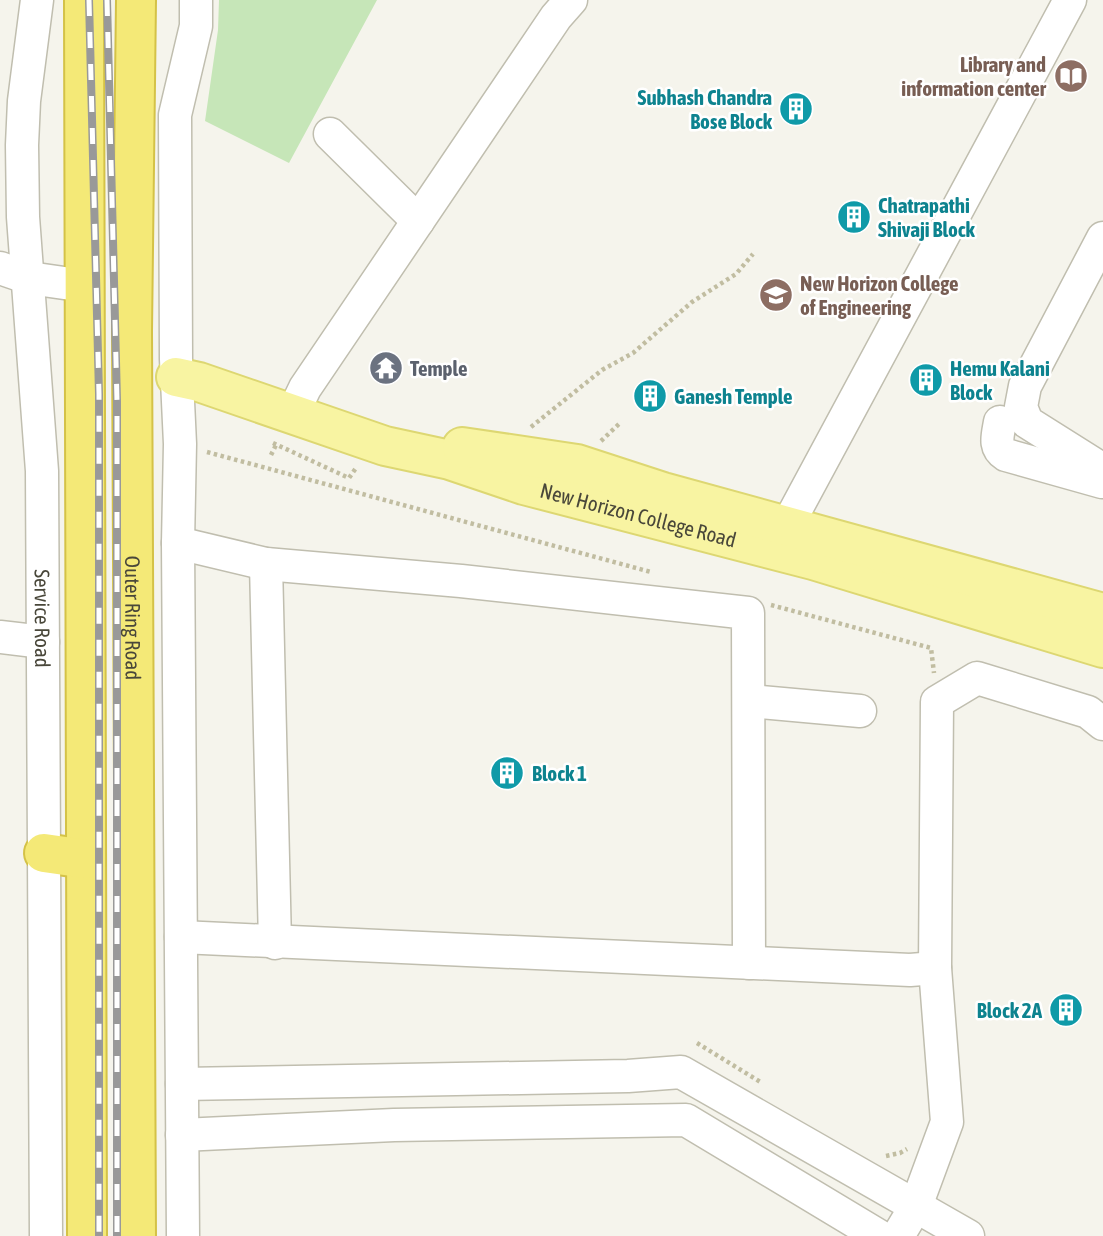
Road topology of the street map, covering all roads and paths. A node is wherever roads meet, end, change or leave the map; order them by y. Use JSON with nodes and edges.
{"nodes":[{"id":1,"x":84,"y":0,"type":"edge"},
{"id":2,"x":136,"y":0,"type":"edge"},
{"id":3,"x":196,"y":0,"type":"edge"},
{"id":4,"x":571,"y":0,"type":"edge"},
{"id":5,"x":1070,"y":0,"type":"edge"},
{"id":6,"x":32,"y":1,"type":"edge"},
{"id":7,"x":12,"y":121,"type":"edge"},
{"id":8,"x":330,"y":134,"type":"dead end"},
{"id":9,"x":12,"y":159,"type":"edge"},
{"id":10,"x":11,"y":214,"type":"edge"},
{"id":11,"x":418,"y":221,"type":"junction"},
{"id":12,"x":1103,"y":238,"type":"edge"},
{"id":13,"x":753,"y":254,"type":"dead end"},
{"id":14,"x":15,"y":273,"type":"edge"},
{"id":15,"x":85,"y":286,"type":"junction"},
{"id":16,"x":176,"y":368,"type":"junction"},
{"id":17,"x":295,"y":407,"type":"junction"},
{"id":18,"x":1000,"y":422,"type":"dead end"},
{"id":19,"x":524,"y":433,"type":"dead end"},
{"id":20,"x":194,"y":448,"type":"dead end"},
{"id":21,"x":271,"y":455,"type":"dead end"},
{"id":22,"x":358,"y":464,"type":"dead end"},
{"id":23,"x":1103,"y":470,"type":"edge"},
{"id":24,"x":1103,"y":482,"type":"edge"},
{"id":25,"x":787,"y":526,"type":"junction"},
{"id":26,"x":178,"y":542,"type":"junction"},
{"id":27,"x":266,"y":564,"type":"junction"},
{"id":28,"x":663,"y":575,"type":"dead end"},
{"id":29,"x":770,"y":604,"type":"dead end"},
{"id":30,"x":1103,"y":613,"type":"edge"},
{"id":31,"x":0,"y":637,"type":"edge"},
{"id":32,"x":43,"y":642,"type":"junction"},
{"id":33,"x":1103,"y":648,"type":"edge"},
{"id":34,"x":749,"y":701,"type":"junction"},
{"id":35,"x":937,"y":702,"type":"junction"},
{"id":36,"x":860,"y":711,"type":"dead end"},
{"id":37,"x":1098,"y":717,"type":"edge"},
{"id":38,"x":44,"y":853,"type":"junction"},
{"id":39,"x":86,"y":859,"type":"junction"},
{"id":40,"x":181,"y":937,"type":"junction"},
{"id":41,"x":275,"y":943,"type":"junction"},
{"id":42,"x":749,"y":963,"type":"junction"},
{"id":43,"x":935,"y":968,"type":"junction"},
{"id":44,"x":697,"y":1043,"type":"dead end"},
{"id":45,"x":182,"y":1084,"type":"junction"},
{"id":46,"x":766,"y":1086,"type":"dead end"},
{"id":47,"x":182,"y":1135,"type":"junction"},
{"id":48,"x":913,"y":1141,"type":"dead end"},
{"id":49,"x":876,"y":1154,"type":"dead end"},
{"id":50,"x":916,"y":1206,"type":"junction"},
{"id":51,"x":46,"y":1236,"type":"edge"},
{"id":52,"x":87,"y":1236,"type":"edge"},
{"id":53,"x":136,"y":1236,"type":"edge"},
{"id":54,"x":183,"y":1236,"type":"edge"},
{"id":55,"x":879,"y":1236,"type":"edge"},
{"id":56,"x":898,"y":1236,"type":"edge"},
{"id":57,"x":968,"y":1236,"type":"edge"}],
"edges":[{"from":1,"to":15,"type":"highway"},
{"from":2,"to":53,"type":"highway","name":"Outer Ring Road"},
{"from":3,"to":16,"type":"street"},
{"from":4,"to":11,"type":"street"},
{"from":5,"to":25,"type":"street"},
{"from":6,"to":7,"type":"street","name":"Service Road"},
{"from":7,"to":9,"type":"street","name":"Service Road"},
{"from":8,"to":11,"type":"street"},
{"from":9,"to":10,"type":"street","name":"Service Road"},
{"from":10,"to":14,"type":"street","name":"Service Road"},
{"from":11,"to":17,"type":"street"},
{"from":12,"to":23,"type":"street"},
{"from":13,"to":19,"type":"path"},
{"from":14,"to":15,"type":"street"},
{"from":14,"to":32,"type":"street","name":"Service Road"},
{"from":15,"to":39,"type":"highway"},
{"from":16,"to":17,"type":"main road","name":"New Horizon College Road"},
{"from":16,"to":26,"type":"street"},
{"from":17,"to":25,"type":"main road","name":"New Horizon College Road"},
{"from":17,"to":33,"type":"main road","name":"New Horizon College Road"},
{"from":18,"to":24,"type":"street"},
{"from":20,"to":28,"type":"path"},
{"from":21,"to":22,"type":"path"},
{"from":25,"to":30,"type":"main road","name":"New Horizon College Road"},
{"from":26,"to":27,"type":"street"},
{"from":26,"to":40,"type":"street"},
{"from":27,"to":34,"type":"street"},
{"from":27,"to":41,"type":"street"},
{"from":29,"to":35,"type":"path"},
{"from":31,"to":32,"type":"street"},
{"from":32,"to":38,"type":"street","name":"Service Road"},
{"from":34,"to":36,"type":"street"},
{"from":34,"to":42,"type":"street"},
{"from":35,"to":37,"type":"street"},
{"from":35,"to":43,"type":"street"},
{"from":38,"to":39,"type":"highway"},
{"from":38,"to":51,"type":"street","name":"Service Road"},
{"from":39,"to":52,"type":"highway"},
{"from":40,"to":41,"type":"street"},
{"from":40,"to":45,"type":"street"},
{"from":41,"to":42,"type":"street"},
{"from":42,"to":43,"type":"street"},
{"from":43,"to":50,"type":"street"},
{"from":44,"to":46,"type":"path"},
{"from":45,"to":47,"type":"street"},
{"from":45,"to":50,"type":"street"},
{"from":47,"to":54,"type":"street"},
{"from":47,"to":55,"type":"street"},
{"from":48,"to":49,"type":"path"},
{"from":50,"to":56,"type":"street"},
{"from":50,"to":57,"type":"street"}]}
